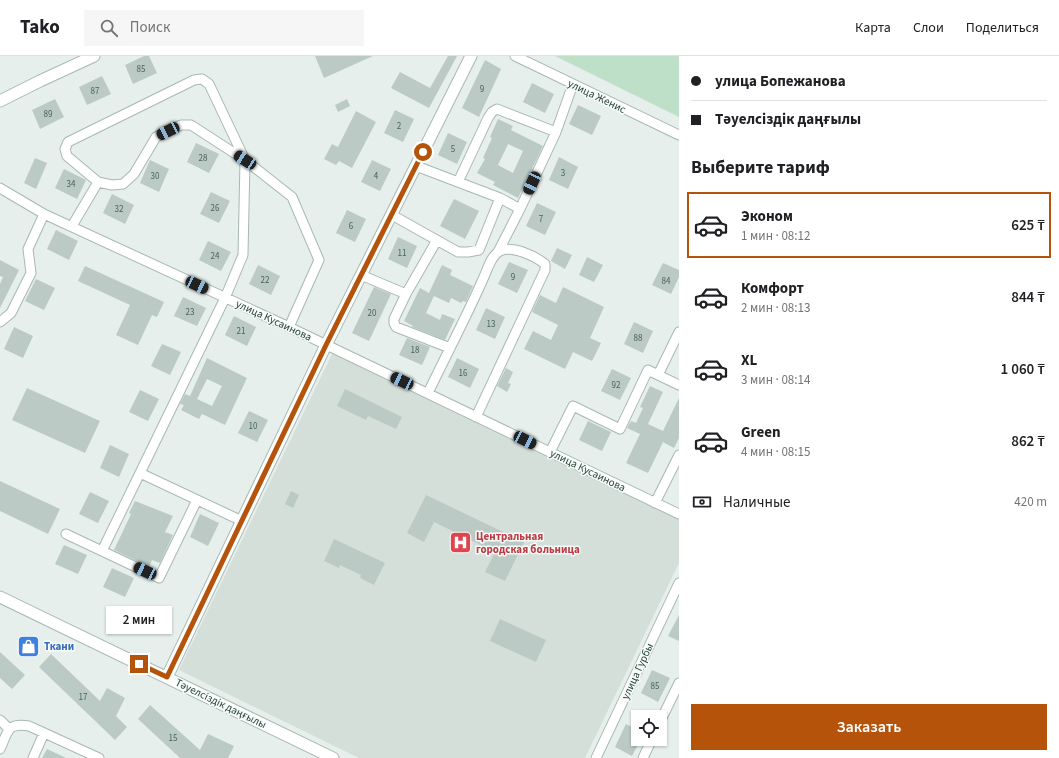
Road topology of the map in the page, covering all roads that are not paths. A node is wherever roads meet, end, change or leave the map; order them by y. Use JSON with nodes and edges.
{"nodes":[{"id":1,"x":94,"y":56,"type":"edge"},
{"id":2,"x":471,"y":56,"type":"edge"},
{"id":3,"x":515,"y":56,"type":"edge"},
{"id":4,"x":573,"y":84,"type":"junction"},
{"id":5,"x":0,"y":101,"type":"edge"},
{"id":6,"x":556,"y":132,"type":"junction"},
{"id":7,"x":679,"y":135,"type":"edge"},
{"id":8,"x":245,"y":160,"type":"junction"},
{"id":9,"x":416,"y":166,"type":"junction"},
{"id":10,"x":98,"y":182,"type":"junction"},
{"id":11,"x":458,"y":182,"type":"junction"},
{"id":12,"x":0,"y":188,"type":"edge"},
{"id":13,"x":500,"y":198,"type":"junction"},
{"id":14,"x":520,"y":209,"type":"junction"},
{"id":15,"x":44,"y":214,"type":"junction"},
{"id":16,"x":392,"y":215,"type":"junction"},
{"id":17,"x":72,"y":226,"type":"junction"},
{"id":18,"x":437,"y":240,"type":"junction"},
{"id":19,"x":498,"y":252,"type":"junction"},
{"id":20,"x":361,"y":275,"type":"junction"},
{"id":21,"x":406,"y":294,"type":"junction"},
{"id":22,"x":225,"y":298,"type":"junction"},
{"id":23,"x":0,"y":322,"type":"edge"},
{"id":24,"x":289,"y":327,"type":"junction"},
{"id":25,"x":679,"y":332,"type":"edge"},
{"id":26,"x":326,"y":345,"type":"junction"},
{"id":27,"x":450,"y":348,"type":"junction"},
{"id":28,"x":658,"y":375,"type":"junction"},
{"id":29,"x":679,"y":385,"type":"edge"},
{"id":30,"x":428,"y":393,"type":"junction"},
{"id":31,"x":476,"y":417,"type":"junction"},
{"id":32,"x":550,"y":452,"type":"junction"},
{"id":33,"x":679,"y":456,"type":"edge"},
{"id":34,"x":140,"y":473,"type":"junction"},
{"id":35,"x":197,"y":500,"type":"junction"},
{"id":36,"x":656,"y":503,"type":"junction"},
{"id":37,"x":679,"y":514,"type":"edge"},
{"id":38,"x":242,"y":521,"type":"junction"},
{"id":39,"x":66,"y":534,"type":"dead end"},
{"id":40,"x":102,"y":551,"type":"junction"},
{"id":41,"x":679,"y":583,"type":"edge"},
{"id":42,"x":0,"y":596,"type":"edge"},
{"id":43,"x":167,"y":677,"type":"junction"},
{"id":44,"x":678,"y":688,"type":"edge"},
{"id":45,"x":666,"y":710,"type":"edge"},
{"id":46,"x":0,"y":720,"type":"edge"},
{"id":47,"x":9,"y":729,"type":"junction"},
{"id":48,"x":44,"y":733,"type":"junction"},
{"id":49,"x":648,"y":746,"type":"edge"},
{"id":50,"x":0,"y":749,"type":"edge"},
{"id":51,"x":33,"y":758,"type":"edge"},
{"id":52,"x":99,"y":758,"type":"edge"},
{"id":53,"x":333,"y":758,"type":"edge"},
{"id":54,"x":596,"y":758,"type":"edge"},
{"id":55,"x":642,"y":758,"type":"edge"}],
"edges":[{"from":1,"to":5,"type":"street"},
{"from":2,"to":9,"type":"street"},
{"from":3,"to":4,"type":"street","name":"улица Женис"},
{"from":4,"to":6,"type":"street"},
{"from":4,"to":7,"type":"street","name":"улица Женис"},
{"from":6,"to":11,"type":"street"},
{"from":6,"to":14,"type":"street"},
{"from":8,"to":10,"type":"street"},
{"from":8,"to":10,"type":"street"},
{"from":8,"to":22,"type":"street"},
{"from":8,"to":24,"type":"street"},
{"from":9,"to":11,"type":"street"},
{"from":9,"to":16,"type":"street"},
{"from":10,"to":17,"type":"street"},
{"from":11,"to":13,"type":"street"},
{"from":12,"to":15,"type":"street","name":"улица Кусаинова"},
{"from":13,"to":14,"type":"street"},
{"from":13,"to":18,"type":"street"},
{"from":14,"to":19,"type":"street"},
{"from":15,"to":17,"type":"street","name":"улица Кусаинова"},
{"from":15,"to":23,"type":"street"},
{"from":16,"to":18,"type":"street"},
{"from":16,"to":20,"type":"street"},
{"from":17,"to":22,"type":"street","name":"улица Кусаинова"},
{"from":18,"to":21,"type":"street"},
{"from":19,"to":27,"type":"street"},
{"from":19,"to":31,"type":"street"},
{"from":20,"to":21,"type":"street"},
{"from":20,"to":26,"type":"street"},
{"from":21,"to":27,"type":"street"},
{"from":22,"to":24,"type":"street","name":"улица Кусаинова"},
{"from":22,"to":34,"type":"street"},
{"from":24,"to":26,"type":"street","name":"улица Кусаинова"},
{"from":25,"to":28,"type":"street"},
{"from":26,"to":30,"type":"street","name":"улица Кусаинова"},
{"from":26,"to":38,"type":"street"},
{"from":27,"to":30,"type":"street"},
{"from":28,"to":29,"type":"street"},
{"from":28,"to":32,"type":"street"},
{"from":30,"to":31,"type":"street","name":"улица Кусаинова"},
{"from":31,"to":32,"type":"street","name":"улица Кусаинова"},
{"from":32,"to":36,"type":"street","name":"улица Кусаинова"},
{"from":33,"to":36,"type":"street"},
{"from":34,"to":35,"type":"street"},
{"from":34,"to":40,"type":"street"},
{"from":35,"to":38,"type":"street"},
{"from":35,"to":40,"type":"street"},
{"from":36,"to":37,"type":"street","name":"улица Кусаинова"},
{"from":38,"to":43,"type":"street"},
{"from":39,"to":40,"type":"street"},
{"from":41,"to":54,"type":"street","name":"улица Гурбы"},
{"from":42,"to":43,"type":"street","name":"Тәуелсіздік даңғылы"},
{"from":43,"to":53,"type":"street","name":"Тәуелсіздік даңғылы"},
{"from":44,"to":45,"type":"street"},
{"from":46,"to":47,"type":"street"},
{"from":47,"to":48,"type":"street"},
{"from":47,"to":50,"type":"street"},
{"from":48,"to":51,"type":"street"},
{"from":48,"to":52,"type":"street"},
{"from":49,"to":55,"type":"street"}]}
